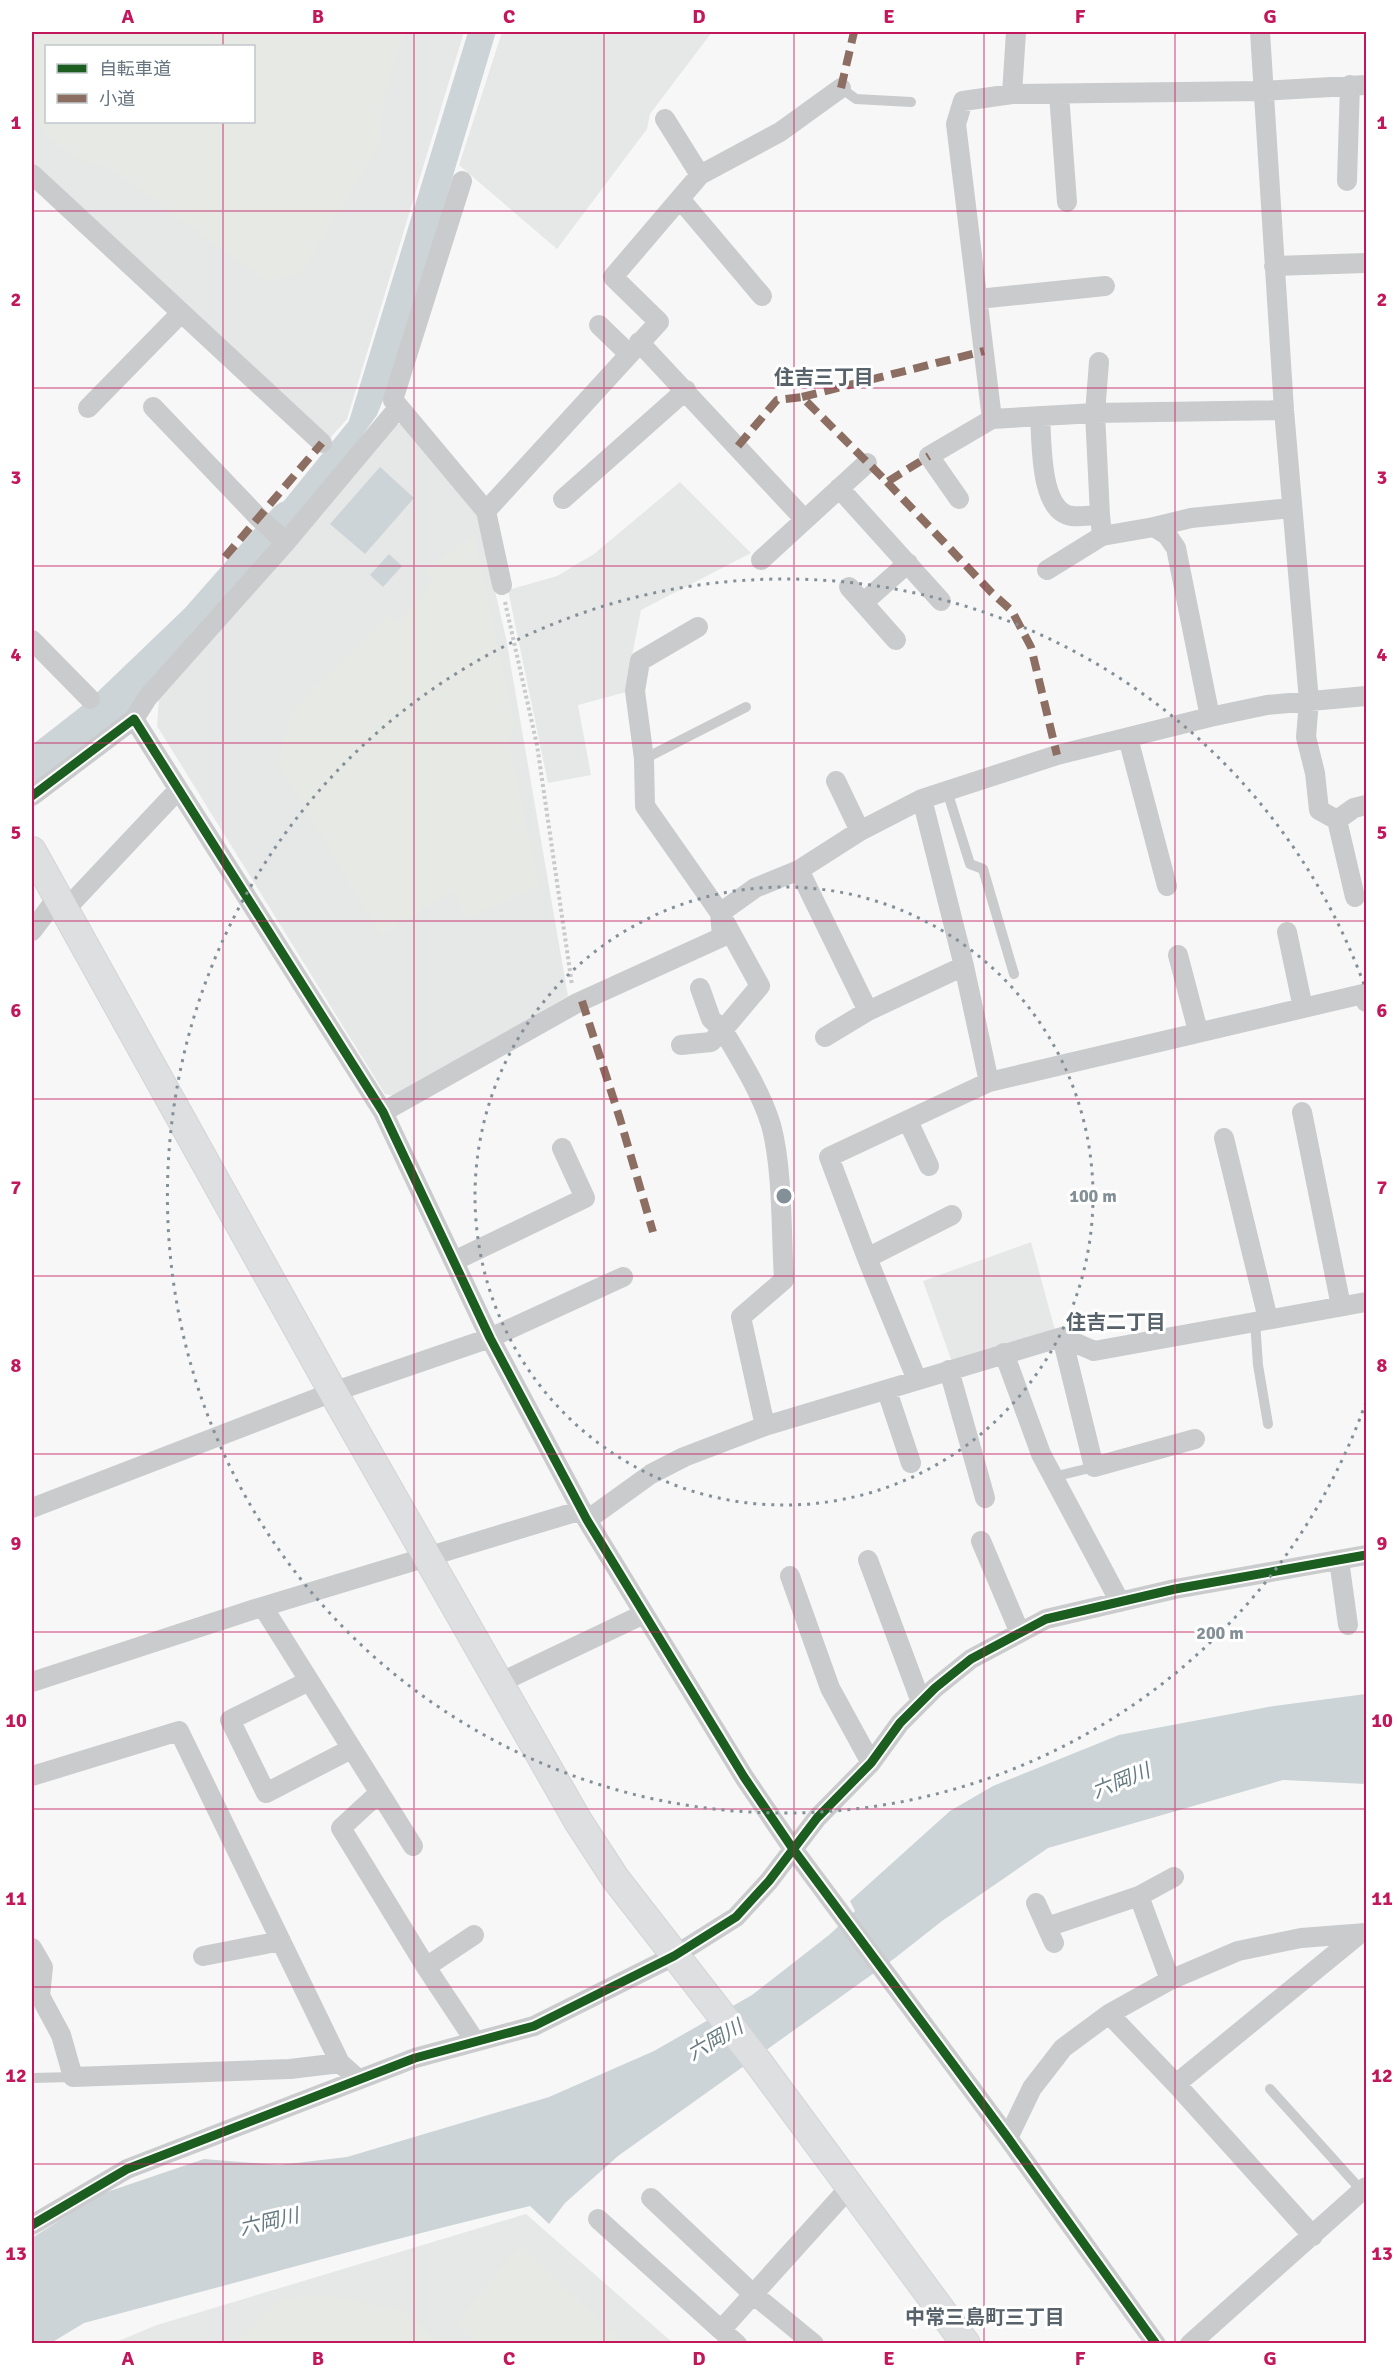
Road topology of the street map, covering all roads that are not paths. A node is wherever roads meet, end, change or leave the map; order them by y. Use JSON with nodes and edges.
{"nodes":[{"id":1,"x":1016,"y":32,"type":"edge"},
{"id":2,"x":1260,"y":32,"type":"edge"},
{"id":3,"x":1358,"y":85,"type":"edge"},
{"id":4,"x":842,"y":88,"type":"joint"},
{"id":5,"x":1262,"y":91,"type":"junction"},
{"id":6,"x":1012,"y":94,"type":"junction"},
{"id":7,"x":1059,"y":94,"type":"junction"},
{"id":8,"x":911,"y":102,"type":"dead end"},
{"id":9,"x":664,"y":119,"type":"dead end"},
{"id":10,"x":32,"y":174,"type":"edge"},
{"id":11,"x":700,"y":175,"type":"junction"},
{"id":12,"x":1347,"y":181,"type":"dead end"},
{"id":13,"x":462,"y":182,"type":"dead end"},
{"id":14,"x":680,"y":199,"type":"junction"},
{"id":15,"x":1067,"y":202,"type":"dead end"},
{"id":16,"x":1366,"y":263,"type":"edge"},
{"id":17,"x":1274,"y":266,"type":"junction"},
{"id":18,"x":1105,"y":286,"type":"dead end"},
{"id":19,"x":762,"y":296,"type":"dead end"},
{"id":20,"x":978,"y":299,"type":"junction"},
{"id":21,"x":182,"y":313,"type":"junction"},
{"id":22,"x":599,"y":325,"type":"dead end"},
{"id":23,"x":633,"y":347,"type":"junction"},
{"id":24,"x":1099,"y":362,"type":"dead end"},
{"id":25,"x":686,"y":390,"type":"junction"},
{"id":26,"x":153,"y":407,"type":"dead end"},
{"id":27,"x":399,"y":407,"type":"junction"},
{"id":28,"x":88,"y":408,"type":"dead end"},
{"id":29,"x":1284,"y":410,"type":"junction"},
{"id":30,"x":1095,"y":413,"type":"junction"},
{"id":31,"x":1040,"y":416,"type":"junction"},
{"id":32,"x":992,"y":419,"type":"junction"},
{"id":33,"x":322,"y":443,"type":"dead end"},
{"id":34,"x":867,"y":463,"type":"dead end"},
{"id":35,"x":840,"y":488,"type":"junction"},
{"id":36,"x":563,"y":499,"type":"dead end"},
{"id":37,"x":959,"y":499,"type":"dead end"},
{"id":38,"x":1291,"y":508,"type":"junction"},
{"id":39,"x":486,"y":511,"type":"junction"},
{"id":40,"x":1100,"y":515,"type":"junction"},
{"id":41,"x":805,"y":520,"type":"junction"},
{"id":42,"x":1154,"y":527,"type":"junction"},
{"id":43,"x":1102,"y":536,"type":"junction"},
{"id":44,"x":284,"y":540,"type":"junction"},
{"id":45,"x":761,"y":560,"type":"dead end"},
{"id":46,"x":908,"y":563,"type":"junction"},
{"id":47,"x":1047,"y":570,"type":"dead end"},
{"id":48,"x":502,"y":585,"type":"road end"},
{"id":49,"x":849,"y":587,"type":"dead end"},
{"id":50,"x":941,"y":602,"type":"dead end"},
{"id":51,"x":863,"y":603,"type":"junction"},
{"id":52,"x":698,"y":627,"type":"dead end"},
{"id":53,"x":32,"y":640,"type":"edge"},
{"id":54,"x":896,"y":640,"type":"dead end"},
{"id":55,"x":1366,"y":696,"type":"edge"},
{"id":56,"x":90,"y":699,"type":"dead end"},
{"id":57,"x":1309,"y":701,"type":"junction"},
{"id":58,"x":746,"y":707,"type":"dead end"},
{"id":59,"x":1210,"y":717,"type":"junction"},
{"id":60,"x":134,"y":719,"type":"junction"},
{"id":61,"x":1128,"y":738,"type":"junction"},
{"id":62,"x":644,"y":759,"type":"junction"},
{"id":63,"x":836,"y":781,"type":"dead end"},
{"id":64,"x":178,"y":790,"type":"junction"},
{"id":65,"x":947,"y":791,"type":"junction"},
{"id":66,"x":32,"y":796,"type":"edge"},
{"id":67,"x":922,"y":799,"type":"junction"},
{"id":68,"x":1366,"y":805,"type":"edge"},
{"id":69,"x":1337,"y":820,"type":"junction"},
{"id":70,"x":860,"y":831,"type":"junction"},
{"id":71,"x":32,"y":851,"type":"edge"},
{"id":72,"x":799,"y":870,"type":"junction"},
{"id":73,"x":1167,"y":886,"type":"dead end"},
{"id":74,"x":1355,"y":897,"type":"dead end"},
{"id":75,"x":61,"y":904,"type":"junction"},
{"id":76,"x":720,"y":913,"type":"junction"},
{"id":77,"x":32,"y":931,"type":"edge"},
{"id":78,"x":1287,"y":932,"type":"dead end"},
{"id":79,"x":1178,"y":955,"type":"dead end"},
{"id":80,"x":964,"y":966,"type":"junction"},
{"id":81,"x":1014,"y":974,"type":"dead end"},
{"id":82,"x":700,"y":988,"type":"dead end"},
{"id":83,"x":1366,"y":1002,"type":"edge"},
{"id":84,"x":1303,"y":1008,"type":"junction"},
{"id":85,"x":868,"y":1011,"type":"junction"},
{"id":86,"x":723,"y":1030,"type":"junction"},
{"id":87,"x":1198,"y":1031,"type":"junction"},
{"id":88,"x":825,"y":1037,"type":"dead end"},
{"id":89,"x":681,"y":1045,"type":"dead end"},
{"id":90,"x":989,"y":1082,"type":"junction"},
{"id":91,"x":382,"y":1112,"type":"junction"},
{"id":92,"x":1302,"y":1113,"type":"dead end"},
{"id":93,"x":908,"y":1121,"type":"junction"},
{"id":94,"x":1224,"y":1138,"type":"dead end"},
{"id":95,"x":562,"y":1148,"type":"dead end"},
{"id":96,"x":929,"y":1166,"type":"dead end"},
{"id":97,"x":952,"y":1215,"type":"dead end"},
{"id":98,"x":867,"y":1257,"type":"junction"},
{"id":99,"x":454,"y":1261,"type":"junction"},
{"id":100,"x":623,"y":1277,"type":"dead end"},
{"id":101,"x":1366,"y":1302,"type":"edge"},
{"id":102,"x":1341,"y":1306,"type":"junction"},
{"id":103,"x":1262,"y":1320,"type":"junction"},
{"id":104,"x":1062,"y":1337,"type":"junction"},
{"id":105,"x":490,"y":1338,"type":"junction"},
{"id":106,"x":1004,"y":1353,"type":"junction"},
{"id":107,"x":949,"y":1370,"type":"junction"},
{"id":108,"x":917,"y":1380,"type":"junction"},
{"id":109,"x":887,"y":1391,"type":"junction"},
{"id":110,"x":333,"y":1392,"type":"junction"},
{"id":111,"x":1268,"y":1424,"type":"dead end"},
{"id":112,"x":765,"y":1426,"type":"junction"},
{"id":113,"x":1195,"y":1439,"type":"dead end"},
{"id":114,"x":911,"y":1463,"type":"dead end"},
{"id":115,"x":1094,"y":1467,"type":"junction"},
{"id":116,"x":1053,"y":1477,"type":"junction"},
{"id":117,"x":985,"y":1498,"type":"dead end"},
{"id":118,"x":32,"y":1508,"type":"edge"},
{"id":119,"x":585,"y":1515,"type":"junction"},
{"id":120,"x":981,"y":1541,"type":"dead end"},
{"id":121,"x":1366,"y":1555,"type":"edge"},
{"id":122,"x":428,"y":1559,"type":"junction"},
{"id":123,"x":868,"y":1560,"type":"dead end"},
{"id":124,"x":1339,"y":1560,"type":"junction"},
{"id":125,"x":790,"y":1576,"type":"dead end"},
{"id":126,"x":1120,"y":1602,"type":"junction"},
{"id":127,"x":263,"y":1607,"type":"junction"},
{"id":128,"x":644,"y":1614,"type":"junction"},
{"id":129,"x":1348,"y":1625,"type":"dead end"},
{"id":130,"x":1020,"y":1633,"type":"junction"},
{"id":131,"x":32,"y":1682,"type":"edge"},
{"id":132,"x":309,"y":1682,"type":"junction"},
{"id":133,"x":499,"y":1683,"type":"junction"},
{"id":134,"x":921,"y":1702,"type":"junction"},
{"id":135,"x":351,"y":1749,"type":"junction"},
{"id":136,"x":871,"y":1763,"type":"junction"},
{"id":137,"x":32,"y":1776,"type":"edge"},
{"id":138,"x":379,"y":1793,"type":"junction"},
{"id":139,"x":412,"y":1846,"type":"dead end"},
{"id":140,"x":793,"y":1849,"type":"junction"},
{"id":141,"x":1174,"y":1877,"type":"dead end"},
{"id":142,"x":1139,"y":1896,"type":"junction"},
{"id":143,"x":1036,"y":1903,"type":"dead end"},
{"id":144,"x":1362,"y":1934,"type":"edge"},
{"id":145,"x":474,"y":1935,"type":"dead end"},
{"id":146,"x":281,"y":1941,"type":"junction"},
{"id":147,"x":32,"y":1948,"type":"edge"},
{"id":148,"x":203,"y":1956,"type":"dead end"},
{"id":149,"x":674,"y":1956,"type":"junction"},
{"id":150,"x":426,"y":1967,"type":"junction"},
{"id":151,"x":1170,"y":1980,"type":"junction"},
{"id":152,"x":1109,"y":2014,"type":"junction"},
{"id":153,"x":475,"y":2042,"type":"junction"},
{"id":154,"x":340,"y":2064,"type":"junction"},
{"id":155,"x":73,"y":2077,"type":"junction"},
{"id":156,"x":32,"y":2078,"type":"edge"},
{"id":157,"x":358,"y":2079,"type":"junction"},
{"id":158,"x":1176,"y":2084,"type":"junction"},
{"id":159,"x":1270,"y":2089,"type":"dead end"},
{"id":160,"x":1008,"y":2138,"type":"junction"},
{"id":161,"x":850,"y":2187,"type":"junction"},
{"id":162,"x":1364,"y":2189,"type":"edge"},
{"id":163,"x":651,"y":2198,"type":"dead end"},
{"id":164,"x":598,"y":2219,"type":"dead end"},
{"id":165,"x":34,"y":2221,"type":"edge"},
{"id":166,"x":1313,"y":2236,"type":"junction"},
{"id":167,"x":753,"y":2294,"type":"junction"},
{"id":168,"x":721,"y":2330,"type":"junction"},
{"id":169,"x":737,"y":2343,"type":"edge"},
{"id":170,"x":814,"y":2343,"type":"edge"},
{"id":171,"x":966,"y":2343,"type":"edge"},
{"id":172,"x":1156,"y":2343,"type":"edge"},
{"id":173,"x":1190,"y":2343,"type":"edge"}],
"edges":[{"from":1,"to":6,"type":"street"},
{"from":2,"to":5,"type":"street"},
{"from":3,"to":5,"type":"street"},
{"from":3,"to":12,"type":"street"},
{"from":4,"to":8,"type":"lane"},
{"from":4,"to":11,"type":"street"},
{"from":5,"to":7,"type":"street"},
{"from":5,"to":17,"type":"street"},
{"from":6,"to":7,"type":"street"},
{"from":6,"to":20,"type":"street"},
{"from":7,"to":15,"type":"street"},
{"from":9,"to":11,"type":"street"},
{"from":10,"to":21,"type":"street"},
{"from":11,"to":14,"type":"street"},
{"from":13,"to":27,"type":"street"},
{"from":14,"to":19,"type":"street"},
{"from":14,"to":23,"type":"street"},
{"from":16,"to":17,"type":"street"},
{"from":17,"to":29,"type":"street"},
{"from":18,"to":20,"type":"street"},
{"from":20,"to":32,"type":"street"},
{"from":21,"to":28,"type":"street"},
{"from":21,"to":33,"type":"street"},
{"from":22,"to":23,"type":"street"},
{"from":23,"to":25,"type":"street"},
{"from":23,"to":39,"type":"street"},
{"from":24,"to":30,"type":"street"},
{"from":25,"to":36,"type":"street"},
{"from":25,"to":41,"type":"street"},
{"from":26,"to":44,"type":"street"},
{"from":27,"to":39,"type":"street"},
{"from":27,"to":44,"type":"street"},
{"from":29,"to":30,"type":"street"},
{"from":29,"to":38,"type":"street"},
{"from":30,"to":31,"type":"street"},
{"from":30,"to":40,"type":"street"},
{"from":31,"to":32,"type":"street"},
{"from":31,"to":40,"type":"street"},
{"from":32,"to":37,"type":"street"},
{"from":34,"to":35,"type":"street"},
{"from":35,"to":41,"type":"street"},
{"from":35,"to":46,"type":"street"},
{"from":38,"to":42,"type":"street"},
{"from":38,"to":57,"type":"street"},
{"from":39,"to":48,"type":"street"},
{"from":40,"to":43,"type":"street"},
{"from":41,"to":45,"type":"street"},
{"from":42,"to":43,"type":"street"},
{"from":42,"to":59,"type":"street"},
{"from":43,"to":47,"type":"street"},
{"from":44,"to":60,"type":"street"},
{"from":46,"to":50,"type":"street"},
{"from":46,"to":51,"type":"street"},
{"from":49,"to":51,"type":"street"},
{"from":51,"to":54,"type":"street"},
{"from":52,"to":62,"type":"street"},
{"from":53,"to":56,"type":"street"},
{"from":55,"to":57,"type":"street"},
{"from":57,"to":59,"type":"street"},
{"from":57,"to":69,"type":"street"},
{"from":58,"to":62,"type":"lane"},
{"from":59,"to":61,"type":"street"},
{"from":60,"to":64,"type":"street"},
{"from":60,"to":66,"type":"street"},
{"from":61,"to":65,"type":"street"},
{"from":61,"to":73,"type":"street"},
{"from":62,"to":76,"type":"street"},
{"from":63,"to":70,"type":"street"},
{"from":64,"to":75,"type":"street"},
{"from":64,"to":91,"type":"street"},
{"from":65,"to":67,"type":"street"},
{"from":65,"to":81,"type":"lane"},
{"from":67,"to":70,"type":"street"},
{"from":67,"to":80,"type":"street"},
{"from":68,"to":69,"type":"street"},
{"from":69,"to":74,"type":"street"},
{"from":70,"to":72,"type":"street"},
{"from":71,"to":75,"type":"street"},
{"from":72,"to":76,"type":"street"},
{"from":72,"to":85,"type":"street"},
{"from":75,"to":77,"type":"street"},
{"from":75,"to":110,"type":"street"},
{"from":76,"to":86,"type":"street"},
{"from":76,"to":91,"type":"street"},
{"from":78,"to":84,"type":"street"},
{"from":79,"to":87,"type":"street"},
{"from":80,"to":85,"type":"street"},
{"from":80,"to":90,"type":"street"},
{"from":82,"to":86,"type":"street"},
{"from":83,"to":84,"type":"street"},
{"from":84,"to":87,"type":"street"},
{"from":85,"to":88,"type":"street"},
{"from":86,"to":89,"type":"street"},
{"from":86,"to":112,"type":"street"},
{"from":87,"to":90,"type":"street"},
{"from":90,"to":93,"type":"street"},
{"from":91,"to":99,"type":"street"},
{"from":92,"to":102,"type":"street"},
{"from":93,"to":96,"type":"street"},
{"from":93,"to":98,"type":"street"},
{"from":94,"to":103,"type":"street"},
{"from":95,"to":99,"type":"street"},
{"from":97,"to":98,"type":"street"},
{"from":98,"to":108,"type":"street"},
{"from":99,"to":105,"type":"street"},
{"from":100,"to":105,"type":"street"},
{"from":101,"to":102,"type":"street"},
{"from":102,"to":103,"type":"street"},
{"from":103,"to":104,"type":"street"},
{"from":103,"to":111,"type":"lane"},
{"from":104,"to":106,"type":"street"},
{"from":104,"to":115,"type":"street"},
{"from":105,"to":110,"type":"street"},
{"from":105,"to":119,"type":"street"},
{"from":106,"to":107,"type":"street"},
{"from":106,"to":116,"type":"street"},
{"from":107,"to":108,"type":"street"},
{"from":107,"to":117,"type":"street"},
{"from":108,"to":109,"type":"street"},
{"from":109,"to":112,"type":"street"},
{"from":109,"to":114,"type":"street"},
{"from":110,"to":118,"type":"street"},
{"from":110,"to":122,"type":"street"},
{"from":112,"to":119,"type":"street"},
{"from":113,"to":115,"type":"street"},
{"from":115,"to":116,"type":"lane"},
{"from":116,"to":126,"type":"street"},
{"from":119,"to":122,"type":"street"},
{"from":119,"to":128,"type":"street"},
{"from":120,"to":130,"type":"street"},
{"from":121,"to":124,"type":"street"},
{"from":122,"to":127,"type":"street"},
{"from":122,"to":133,"type":"street"},
{"from":123,"to":134,"type":"street"},
{"from":124,"to":126,"type":"street"},
{"from":124,"to":129,"type":"street"},
{"from":125,"to":136,"type":"street"},
{"from":126,"to":130,"type":"street"},
{"from":127,"to":131,"type":"street"},
{"from":127,"to":132,"type":"street"},
{"from":128,"to":133,"type":"street"},
{"from":128,"to":140,"type":"street"},
{"from":130,"to":134,"type":"street"},
{"from":132,"to":135,"type":"street"},
{"from":132,"to":135,"type":"street"},
{"from":133,"to":149,"type":"street"},
{"from":134,"to":136,"type":"street"},
{"from":135,"to":138,"type":"street"},
{"from":136,"to":140,"type":"street"},
{"from":137,"to":146,"type":"street"},
{"from":138,"to":139,"type":"street"},
{"from":138,"to":150,"type":"street"},
{"from":140,"to":149,"type":"street"},
{"from":140,"to":160,"type":"street"},
{"from":141,"to":142,"type":"street"},
{"from":142,"to":143,"type":"street"},
{"from":142,"to":151,"type":"street"},
{"from":144,"to":151,"type":"street"},
{"from":144,"to":158,"type":"street"},
{"from":145,"to":150,"type":"street"},
{"from":146,"to":148,"type":"street"},
{"from":146,"to":154,"type":"street"},
{"from":147,"to":155,"type":"street"},
{"from":149,"to":153,"type":"street"},
{"from":149,"to":161,"type":"street"},
{"from":150,"to":153,"type":"street"},
{"from":151,"to":152,"type":"street"},
{"from":152,"to":158,"type":"street"},
{"from":152,"to":160,"type":"street"},
{"from":153,"to":157,"type":"street"},
{"from":154,"to":155,"type":"street"},
{"from":154,"to":157,"type":"street"},
{"from":155,"to":156,"type":"lane"},
{"from":157,"to":165,"type":"street"},
{"from":158,"to":166,"type":"street"},
{"from":159,"to":162,"type":"lane"},
{"from":160,"to":172,"type":"street"},
{"from":161,"to":167,"type":"street"},
{"from":161,"to":171,"type":"street"},
{"from":162,"to":166,"type":"street"},
{"from":163,"to":167,"type":"street"},
{"from":164,"to":168,"type":"street"},
{"from":166,"to":173,"type":"street"},
{"from":167,"to":168,"type":"street"},
{"from":167,"to":170,"type":"street"},
{"from":168,"to":169,"type":"street"}]}
